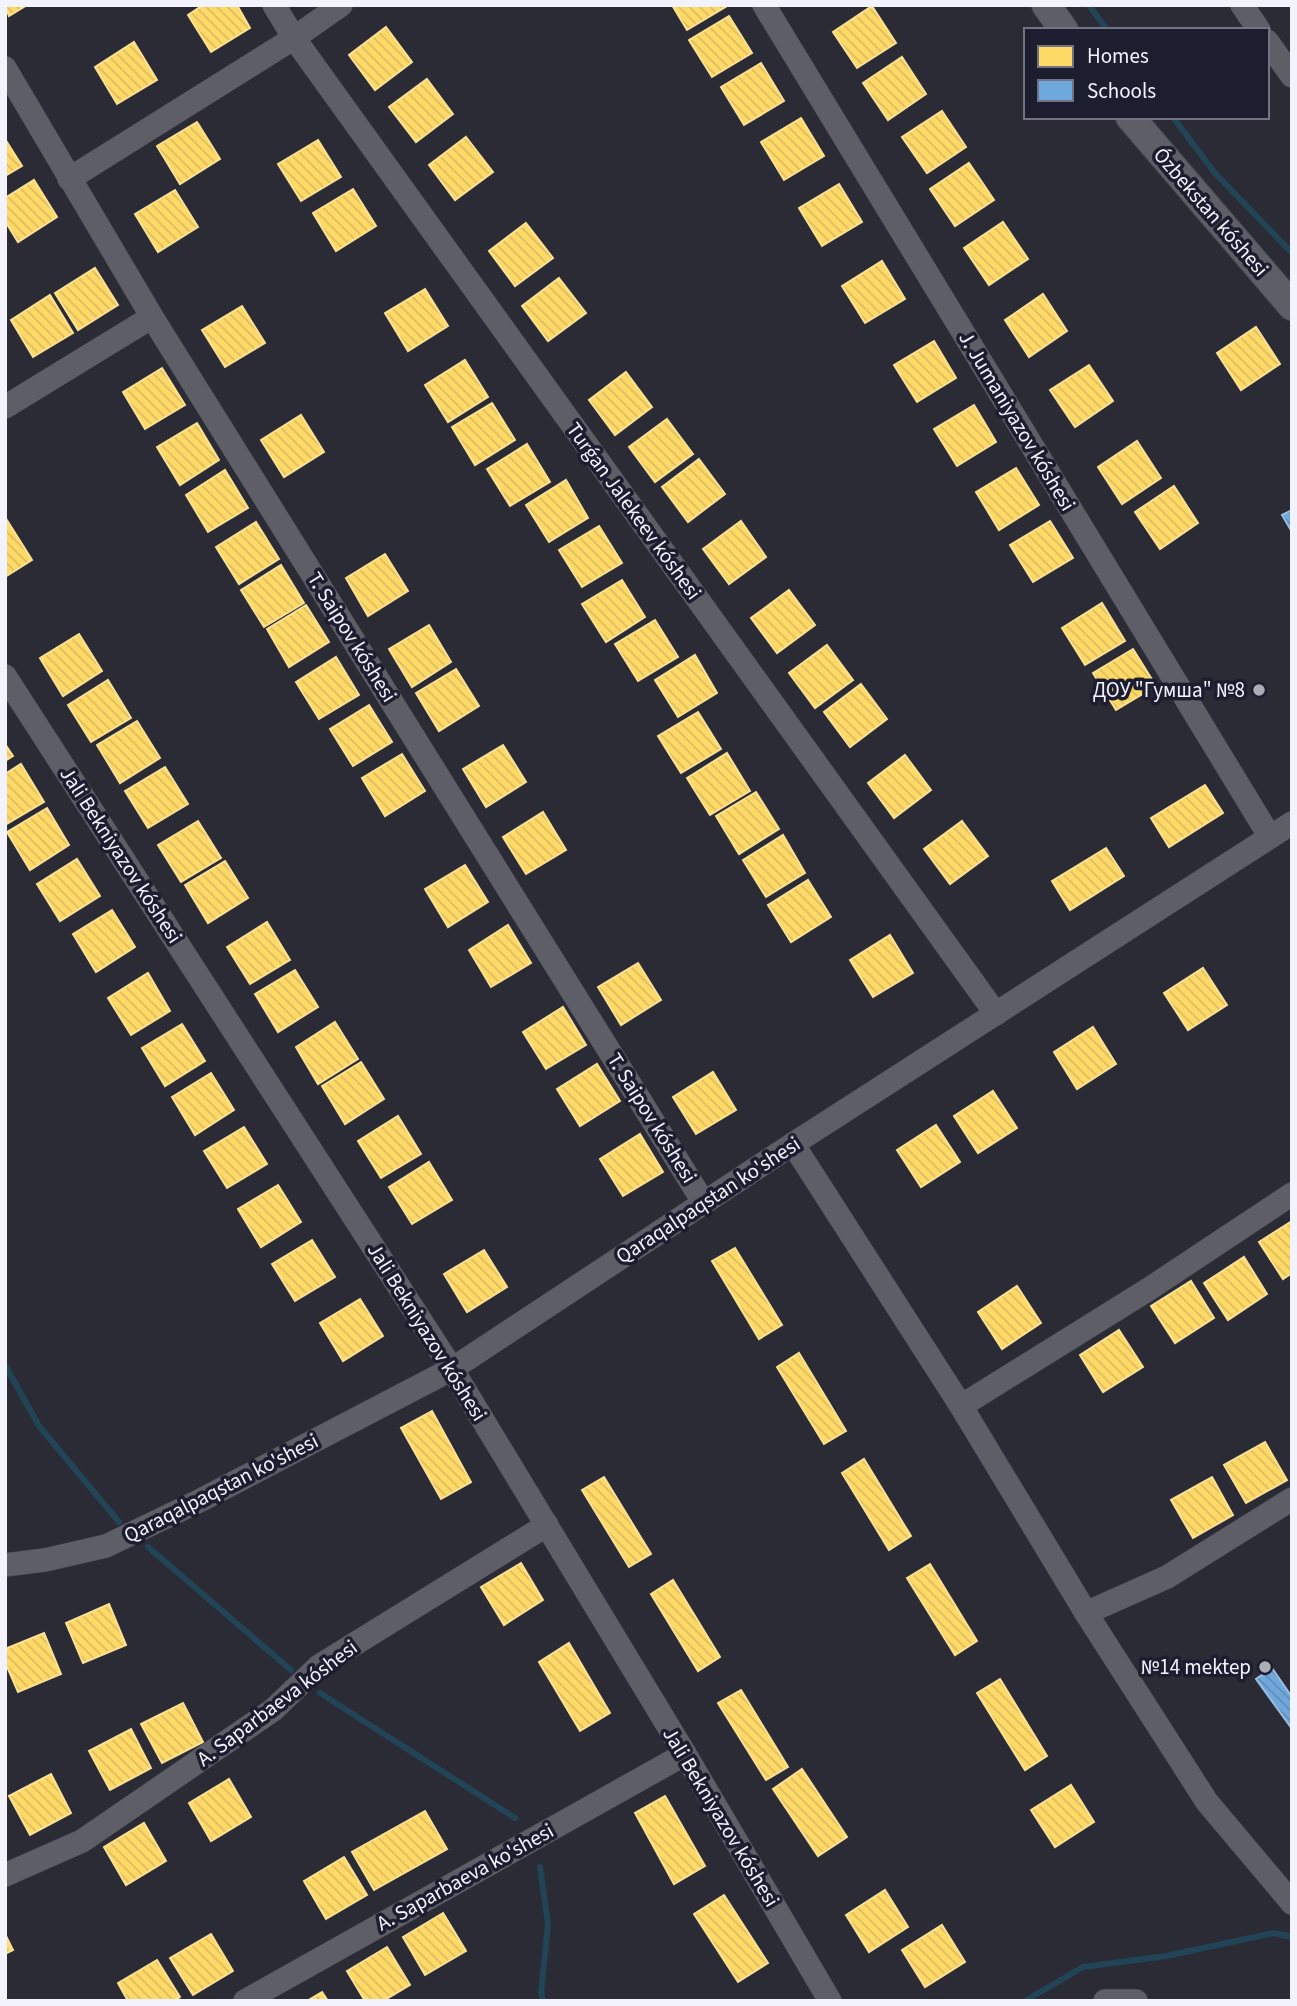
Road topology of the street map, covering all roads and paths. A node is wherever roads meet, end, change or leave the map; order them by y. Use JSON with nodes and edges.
{"nodes":[{"id":1,"x":274,"y":5,"type":"edge"},
{"id":2,"x":341,"y":5,"type":"edge"},
{"id":3,"x":764,"y":5,"type":"edge"},
{"id":4,"x":1046,"y":5,"type":"edge"},
{"id":5,"x":1242,"y":5,"type":"edge"},
{"id":6,"x":1063,"y":28,"type":"edge"},
{"id":7,"x":1258,"y":28,"type":"edge"},
{"id":8,"x":294,"y":38,"type":"junction"},
{"id":9,"x":1269,"y":44,"type":"edge"},
{"id":10,"x":5,"y":68,"type":"edge"},
{"id":11,"x":1292,"y":76,"type":"edge"},
{"id":12,"x":1132,"y":119,"type":"edge"},
{"id":13,"x":69,"y":179,"type":"junction"},
{"id":14,"x":1292,"y":306,"type":"edge"},
{"id":15,"x":152,"y":317,"type":"junction"},
{"id":16,"x":5,"y":407,"type":"edge"},
{"id":17,"x":5,"y":676,"type":"edge"},
{"id":18,"x":1292,"y":823,"type":"edge"},
{"id":19,"x":1270,"y":837,"type":"junction"},
{"id":20,"x":996,"y":1014,"type":"junction"},
{"id":21,"x":793,"y":1144,"type":"junction"},
{"id":22,"x":1292,"y":1194,"type":"edge"},
{"id":23,"x":704,"y":1203,"type":"junction"},
{"id":24,"x":452,"y":1369,"type":"junction"},
{"id":25,"x":961,"y":1406,"type":"junction"},
{"id":26,"x":1292,"y":1499,"type":"edge"},
{"id":27,"x":547,"y":1525,"type":"junction"},
{"id":28,"x":5,"y":1565,"type":"edge"},
{"id":29,"x":1086,"y":1613,"type":"junction"},
{"id":30,"x":685,"y":1754,"type":"junction"},
{"id":31,"x":5,"y":1875,"type":"edge"},
{"id":32,"x":1292,"y":1903,"type":"edge"},
{"id":33,"x":245,"y":2001,"type":"edge"},
{"id":34,"x":830,"y":2001,"type":"edge"},
{"id":35,"x":1105,"y":2001,"type":"edge"},
{"id":36,"x":1136,"y":2001,"type":"edge"}],
"edges":[{"from":1,"to":8,"type":"street","name":"Turǵan Jalekeev kóshesi"},
{"from":2,"to":8,"type":"street"},
{"from":3,"to":19,"type":"street","name":"J. Jumaniyazov kóshesi"},
{"from":4,"to":6,"type":"street"},
{"from":5,"to":7,"type":"street"},
{"from":8,"to":13,"type":"street"},
{"from":8,"to":20,"type":"street","name":"Turǵan Jalekeev kóshesi"},
{"from":9,"to":11,"type":"street"},
{"from":10,"to":13,"type":"street","name":"T. Saipov kóshesi"},
{"from":12,"to":14,"type":"street","name":"Ózbekstan kóshesi"},
{"from":13,"to":15,"type":"street","name":"T. Saipov kóshesi"},
{"from":15,"to":16,"type":"street"},
{"from":15,"to":23,"type":"street","name":"T. Saipov kóshesi"},
{"from":17,"to":24,"type":"street","name":"Jali Bekniyazov kóshesi"},
{"from":18,"to":19,"type":"street","name":"Qaraqalpaqstan ko'shesi"},
{"from":19,"to":20,"type":"street","name":"Qaraqalpaqstan ko'shesi"},
{"from":20,"to":21,"type":"street","name":"Qaraqalpaqstan ko'shesi"},
{"from":21,"to":23,"type":"street","name":"Qaraqalpaqstan ko'shesi"},
{"from":21,"to":25,"type":"street"},
{"from":22,"to":25,"type":"street"},
{"from":23,"to":24,"type":"street","name":"Qaraqalpaqstan ko'shesi"},
{"from":24,"to":27,"type":"street","name":"Jali Bekniyazov kóshesi"},
{"from":24,"to":28,"type":"street","name":"Qaraqalpaqstan ko'shesi"},
{"from":25,"to":29,"type":"street"},
{"from":26,"to":29,"type":"street"},
{"from":27,"to":30,"type":"street","name":"Jali Bekniyazov kóshesi"},
{"from":27,"to":31,"type":"street","name":"A. Saparbaeva kóshesi"},
{"from":29,"to":32,"type":"street"},
{"from":30,"to":33,"type":"street","name":"A. Saparbaeva ko'shesi"},
{"from":30,"to":34,"type":"street","name":"Jali Bekniyazov kóshesi"},
{"from":35,"to":36,"type":"street"}]}
